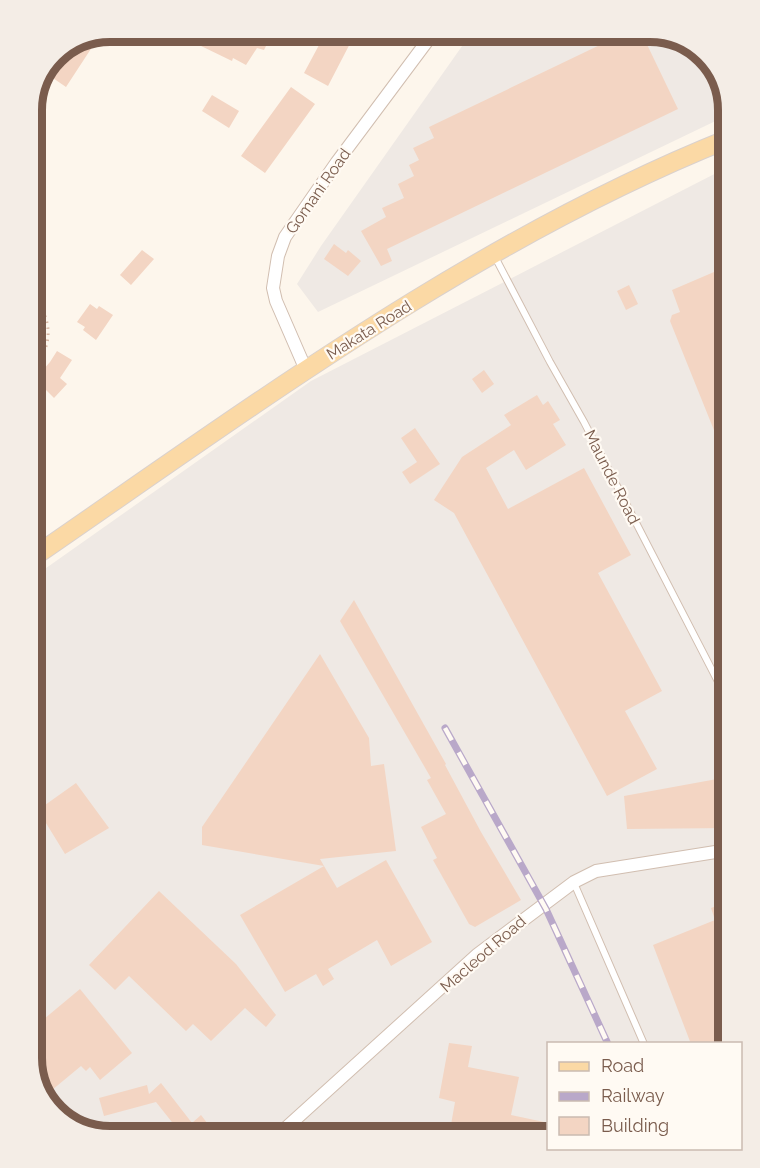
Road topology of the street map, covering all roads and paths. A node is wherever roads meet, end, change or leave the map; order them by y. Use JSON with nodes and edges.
{"nodes":[{"id":1,"x":427,"y":42,"type":"edge"},
{"id":2,"x":718,"y":144,"type":"edge"},
{"id":3,"x":494,"y":255,"type":"junction"},
{"id":4,"x":42,"y":310,"type":"edge"},
{"id":5,"x":42,"y":355,"type":"edge"},
{"id":6,"x":306,"y":370,"type":"junction"},
{"id":7,"x":42,"y":551,"type":"edge"},
{"id":8,"x":718,"y":682,"type":"edge"},
{"id":9,"x":718,"y":852,"type":"edge"},
{"id":10,"x":574,"y":882,"type":"junction"},
{"id":11,"x":643,"y":1042,"type":"edge"},
{"id":12,"x":288,"y":1126,"type":"edge"}],
"edges":[{"from":1,"to":6,"type":"street","name":"Gomani Road"},
{"from":2,"to":3,"type":"main road","name":"Makata Road"},
{"from":3,"to":6,"type":"main road","name":"Makata Road"},
{"from":3,"to":8,"type":"lane","name":"Maunde Road"},
{"from":4,"to":5,"type":"path"},
{"from":6,"to":7,"type":"main road","name":"Makata Road"},
{"from":9,"to":10,"type":"street","name":"Macleod Road"},
{"from":10,"to":11,"type":"lane"},
{"from":10,"to":12,"type":"street","name":"Macleod Road"}]}
